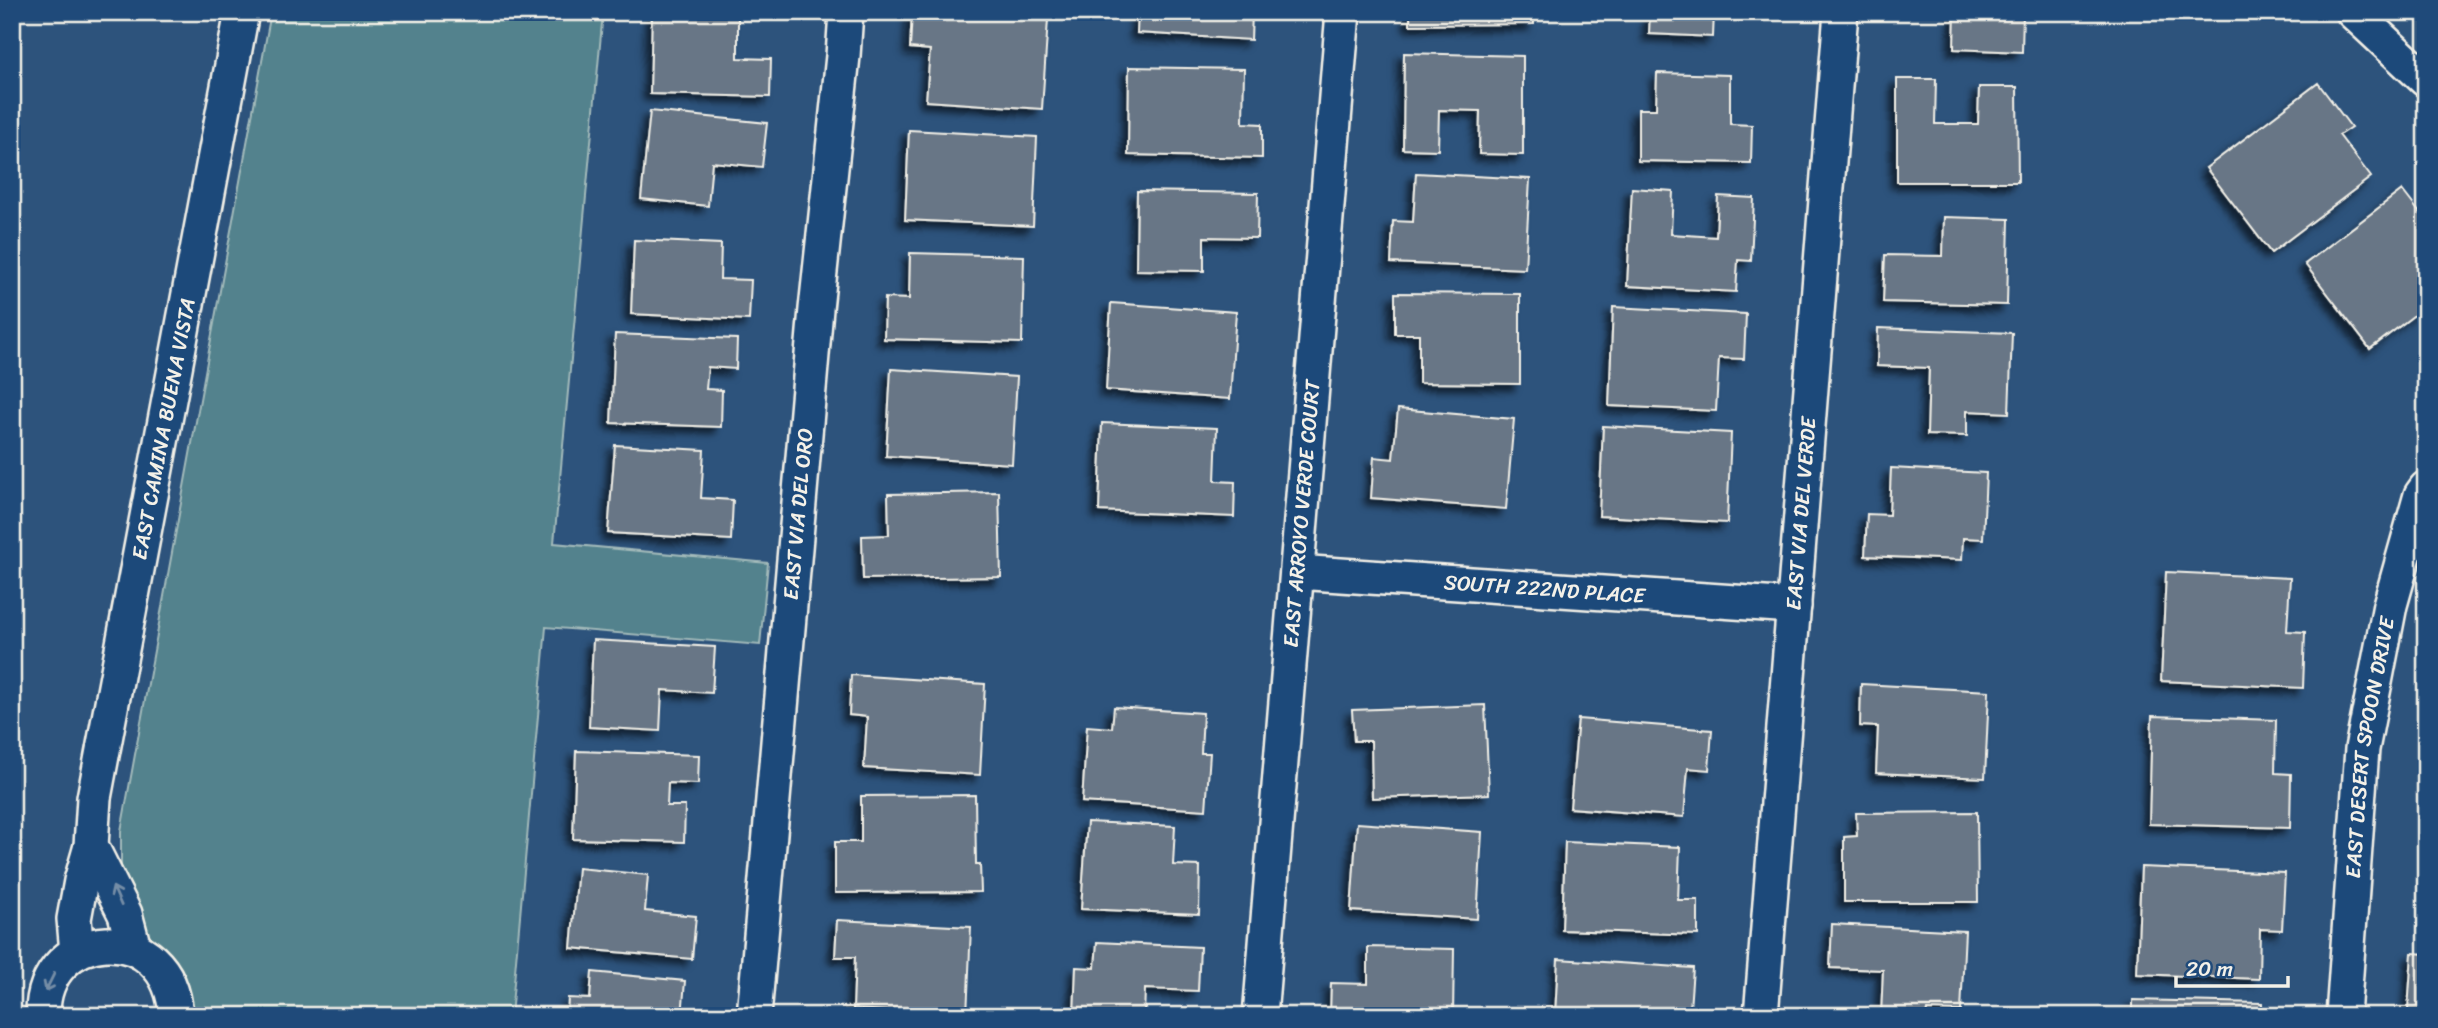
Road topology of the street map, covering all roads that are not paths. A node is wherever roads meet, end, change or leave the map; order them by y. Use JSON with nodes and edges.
{"nodes":[{"id":1,"x":242,"y":12,"type":"edge"},
{"id":2,"x":846,"y":12,"type":"edge"},
{"id":3,"x":1343,"y":12,"type":"edge"},
{"id":4,"x":1841,"y":12,"type":"edge"},
{"id":5,"x":2353,"y":12,"type":"edge"},
{"id":6,"x":2426,"y":79,"type":"edge"},
{"id":7,"x":2426,"y":488,"type":"edge"},
{"id":8,"x":1297,"y":572,"type":"junction"},
{"id":9,"x":1794,"y":607,"type":"junction"},
{"id":10,"x":92,"y":846,"type":"junction"},
{"id":11,"x":134,"y":948,"type":"junction"},
{"id":12,"x":76,"y":952,"type":"junction"},
{"id":13,"x":43,"y":1016,"type":"edge"},
{"id":14,"x":176,"y":1016,"type":"edge"},
{"id":15,"x":754,"y":1016,"type":"edge"},
{"id":16,"x":1260,"y":1016,"type":"edge"},
{"id":17,"x":1761,"y":1016,"type":"edge"},
{"id":18,"x":2343,"y":1016,"type":"edge"}],
"edges":[{"from":1,"to":10,"type":"street","name":"EAST CAMINA BUENA VISTA"},
{"from":2,"to":15,"type":"street","name":"EAST VIA DEL ORO"},
{"from":3,"to":8,"type":"street","name":"EAST ARROYO VERDE COURT"},
{"from":4,"to":9,"type":"street","name":"EAST VIA DEL VERDE"},
{"from":5,"to":6,"type":"street"},
{"from":7,"to":18,"type":"street","name":"EAST DESERT SPOON DRIVE"},
{"from":8,"to":9,"type":"street","name":"SOUTH 222ND PLACE"},
{"from":8,"to":16,"type":"street","name":"EAST ARROYO VERDE COURT"},
{"from":9,"to":17,"type":"street","name":"EAST VIA DEL VERDE"},
{"from":11,"to":10,"type":"street","name":"EAST CAMINA BUENA VISTA","one_way":true},
{"from":10,"to":12,"type":"street","name":"EAST CAMINA BUENA VISTA"},
{"from":11,"to":12,"type":"street"},
{"from":11,"to":14,"type":"street"},
{"from":12,"to":13,"type":"street","one_way":true}]}
